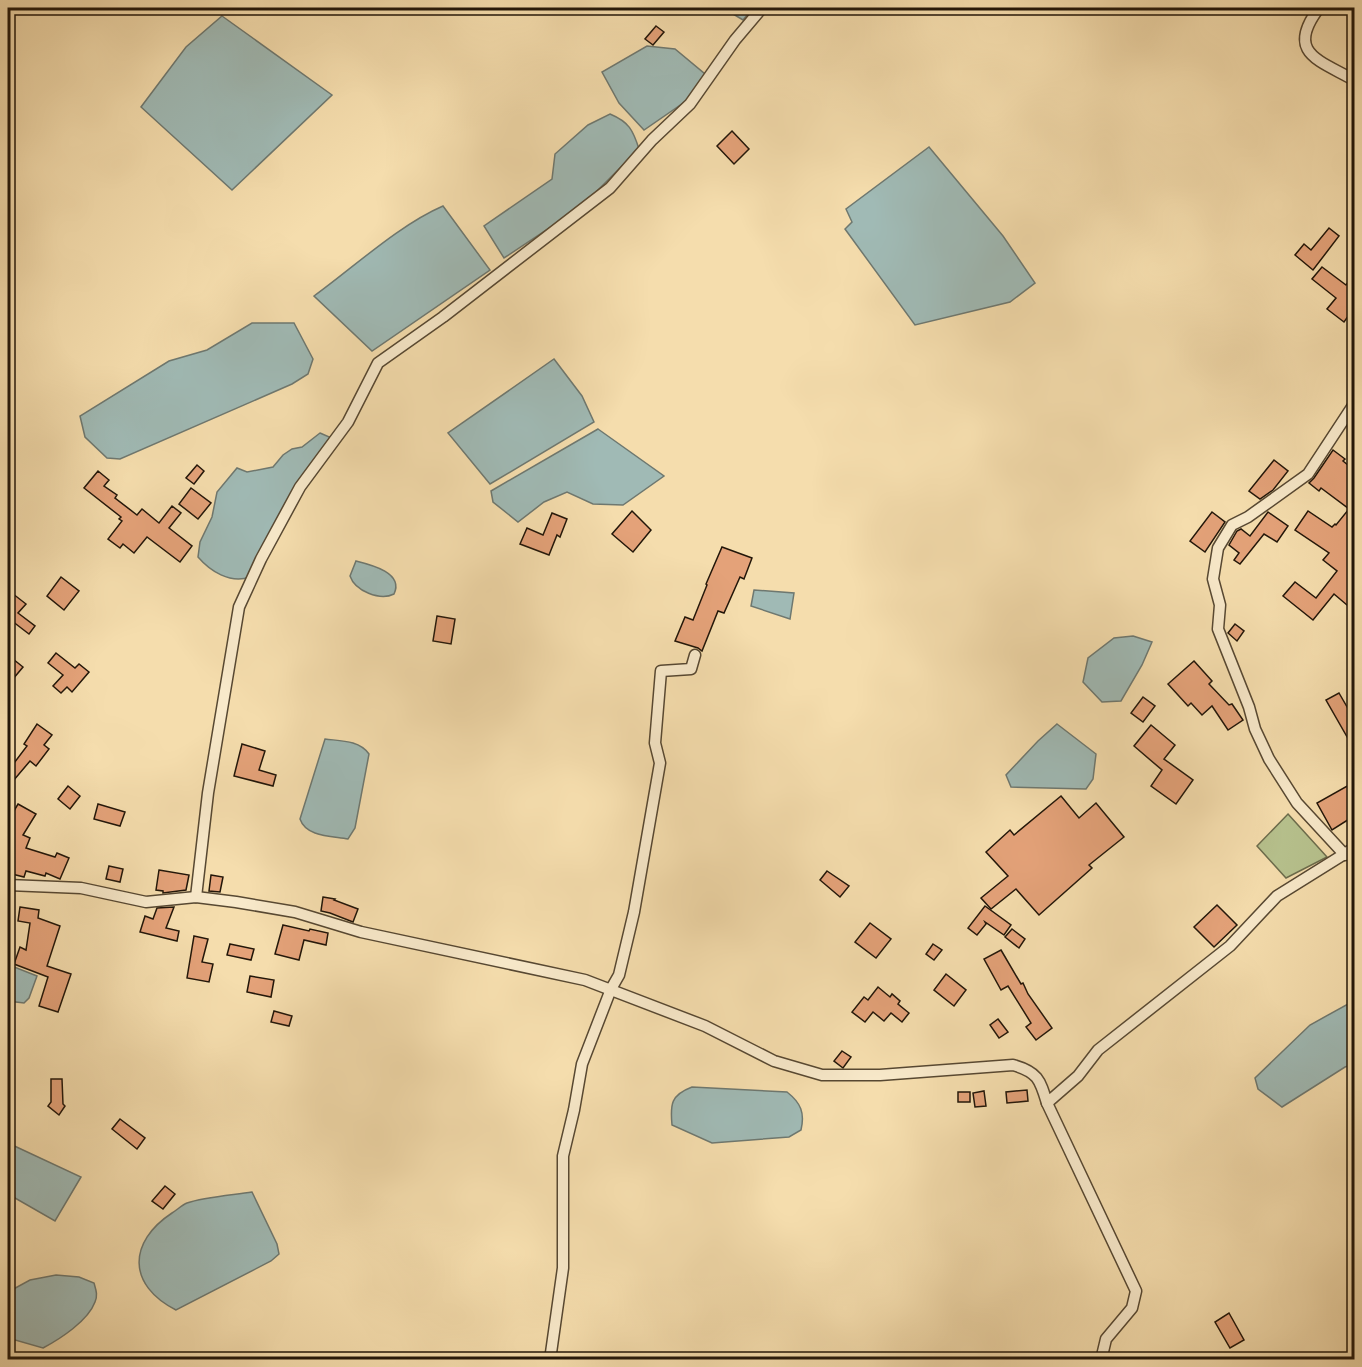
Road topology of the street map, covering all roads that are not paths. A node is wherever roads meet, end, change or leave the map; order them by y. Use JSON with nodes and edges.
{"nodes":[{"id":1,"x":762,"y":8,"type":"edge"},
{"id":2,"x":1318,"y":8,"type":"edge"},
{"id":3,"x":1354,"y":80,"type":"edge"},
{"id":4,"x":1354,"y":404,"type":"edge"},
{"id":5,"x":695,"y":655,"type":"dead end"},
{"id":6,"x":1350,"y":851,"type":"edge"},
{"id":7,"x":8,"y":885,"type":"edge"},
{"id":8,"x":196,"y":897,"type":"junction"},
{"id":9,"x":611,"y":989,"type":"junction"},
{"id":10,"x":1047,"y":1103,"type":"junction"},
{"id":11,"x":550,"y":1359,"type":"edge"},
{"id":12,"x":1101,"y":1359,"type":"edge"}],
"edges":[{"from":1,"to":8,"type":"street"},
{"from":2,"to":3,"type":"street"},
{"from":4,"to":6,"type":"street"},
{"from":5,"to":9,"type":"street"},
{"from":6,"to":10,"type":"street"},
{"from":7,"to":8,"type":"street"},
{"from":8,"to":9,"type":"street"},
{"from":9,"to":10,"type":"street"},
{"from":9,"to":11,"type":"street"},
{"from":10,"to":12,"type":"street"}]}
